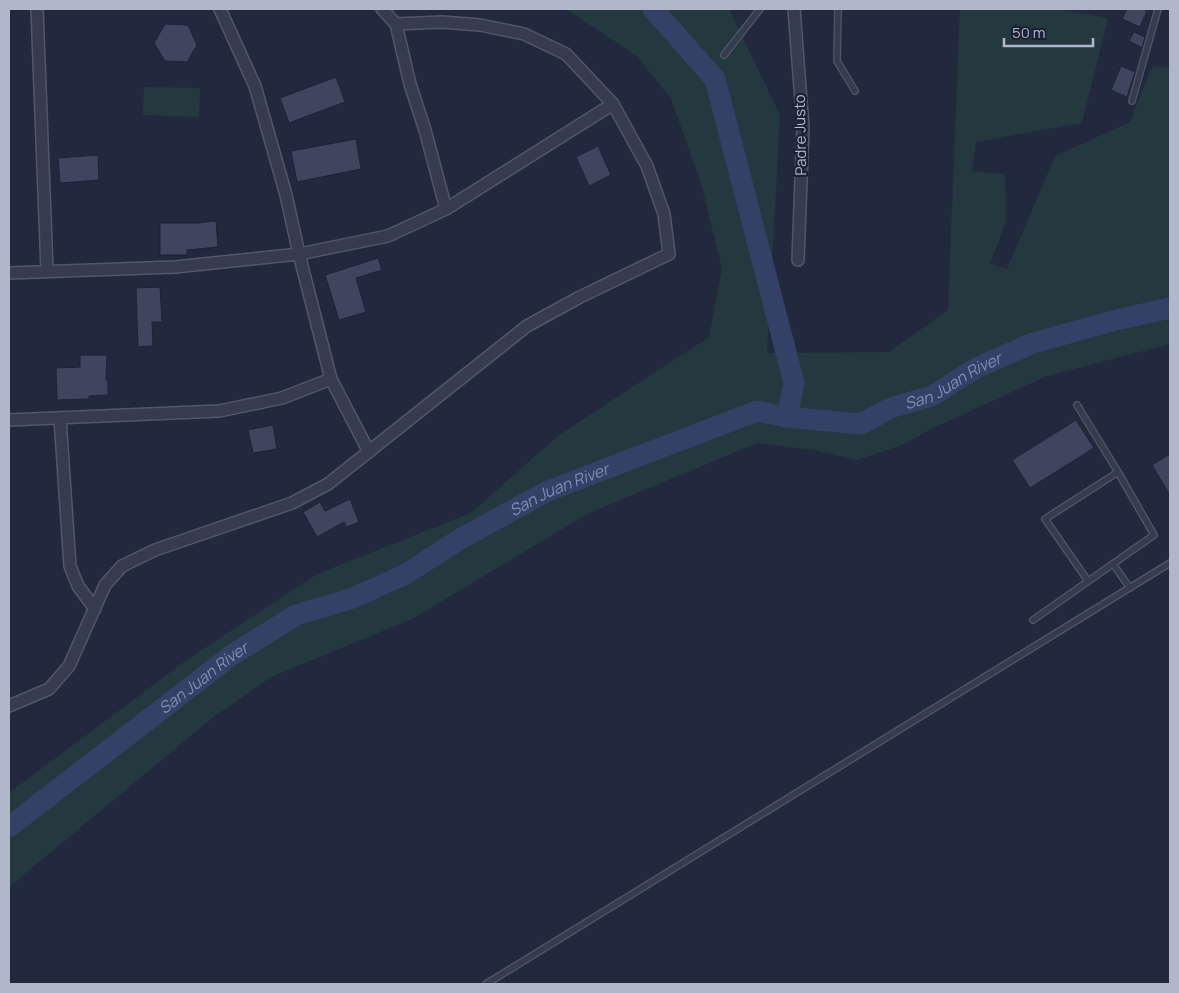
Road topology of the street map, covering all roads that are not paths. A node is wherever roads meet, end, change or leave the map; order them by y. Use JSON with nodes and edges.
{"nodes":[{"id":1,"x":37,"y":9,"type":"edge"},
{"id":2,"x":220,"y":9,"type":"edge"},
{"id":3,"x":382,"y":9,"type":"edge"},
{"id":4,"x":760,"y":9,"type":"edge"},
{"id":5,"x":794,"y":9,"type":"edge"},
{"id":6,"x":838,"y":9,"type":"edge"},
{"id":7,"x":1158,"y":9,"type":"edge"},
{"id":8,"x":396,"y":24,"type":"junction"},
{"id":9,"x":724,"y":55,"type":"dead end"},
{"id":10,"x":855,"y":91,"type":"dead end"},
{"id":11,"x":1132,"y":101,"type":"dead end"},
{"id":12,"x":613,"y":104,"type":"junction"},
{"id":13,"x":446,"y":209,"type":"junction"},
{"id":14,"x":299,"y":254,"type":"junction"},
{"id":15,"x":798,"y":260,"type":"dead end"},
{"id":16,"x":47,"y":271,"type":"junction"},
{"id":17,"x":9,"y":273,"type":"edge"},
{"id":18,"x":331,"y":379,"type":"junction"},
{"id":19,"x":1077,"y":405,"type":"dead end"},
{"id":20,"x":60,"y":418,"type":"junction"},
{"id":21,"x":9,"y":420,"type":"edge"},
{"id":22,"x":369,"y":452,"type":"junction"},
{"id":23,"x":1118,"y":472,"type":"junction"},
{"id":24,"x":1170,"y":563,"type":"edge"},
{"id":25,"x":1113,"y":564,"type":"junction"},
{"id":26,"x":1088,"y":581,"type":"junction"},
{"id":27,"x":1130,"y":588,"type":"junction"},
{"id":28,"x":95,"y":609,"type":"junction"},
{"id":29,"x":1034,"y":620,"type":"dead end"},
{"id":30,"x":9,"y":706,"type":"edge"},
{"id":31,"x":486,"y":984,"type":"edge"}],
"edges":[{"from":1,"to":16,"type":"street"},
{"from":2,"to":14,"type":"street"},
{"from":3,"to":8,"type":"street"},
{"from":4,"to":9,"type":"lane"},
{"from":5,"to":15,"type":"street","name":"Padre Justo"},
{"from":6,"to":10,"type":"lane"},
{"from":7,"to":11,"type":"lane"},
{"from":8,"to":12,"type":"street"},
{"from":8,"to":13,"type":"street"},
{"from":12,"to":13,"type":"street"},
{"from":12,"to":22,"type":"street"},
{"from":13,"to":14,"type":"street"},
{"from":14,"to":16,"type":"street"},
{"from":14,"to":18,"type":"street"},
{"from":16,"to":17,"type":"street"},
{"from":18,"to":20,"type":"street"},
{"from":18,"to":22,"type":"street"},
{"from":19,"to":23,"type":"lane"},
{"from":20,"to":21,"type":"street"},
{"from":20,"to":28,"type":"street"},
{"from":22,"to":28,"type":"street"},
{"from":23,"to":25,"type":"lane"},
{"from":23,"to":26,"type":"lane"},
{"from":24,"to":27,"type":"lane"},
{"from":25,"to":26,"type":"lane"},
{"from":25,"to":27,"type":"lane"},
{"from":26,"to":29,"type":"lane"},
{"from":27,"to":31,"type":"lane"},
{"from":28,"to":30,"type":"street"}]}
